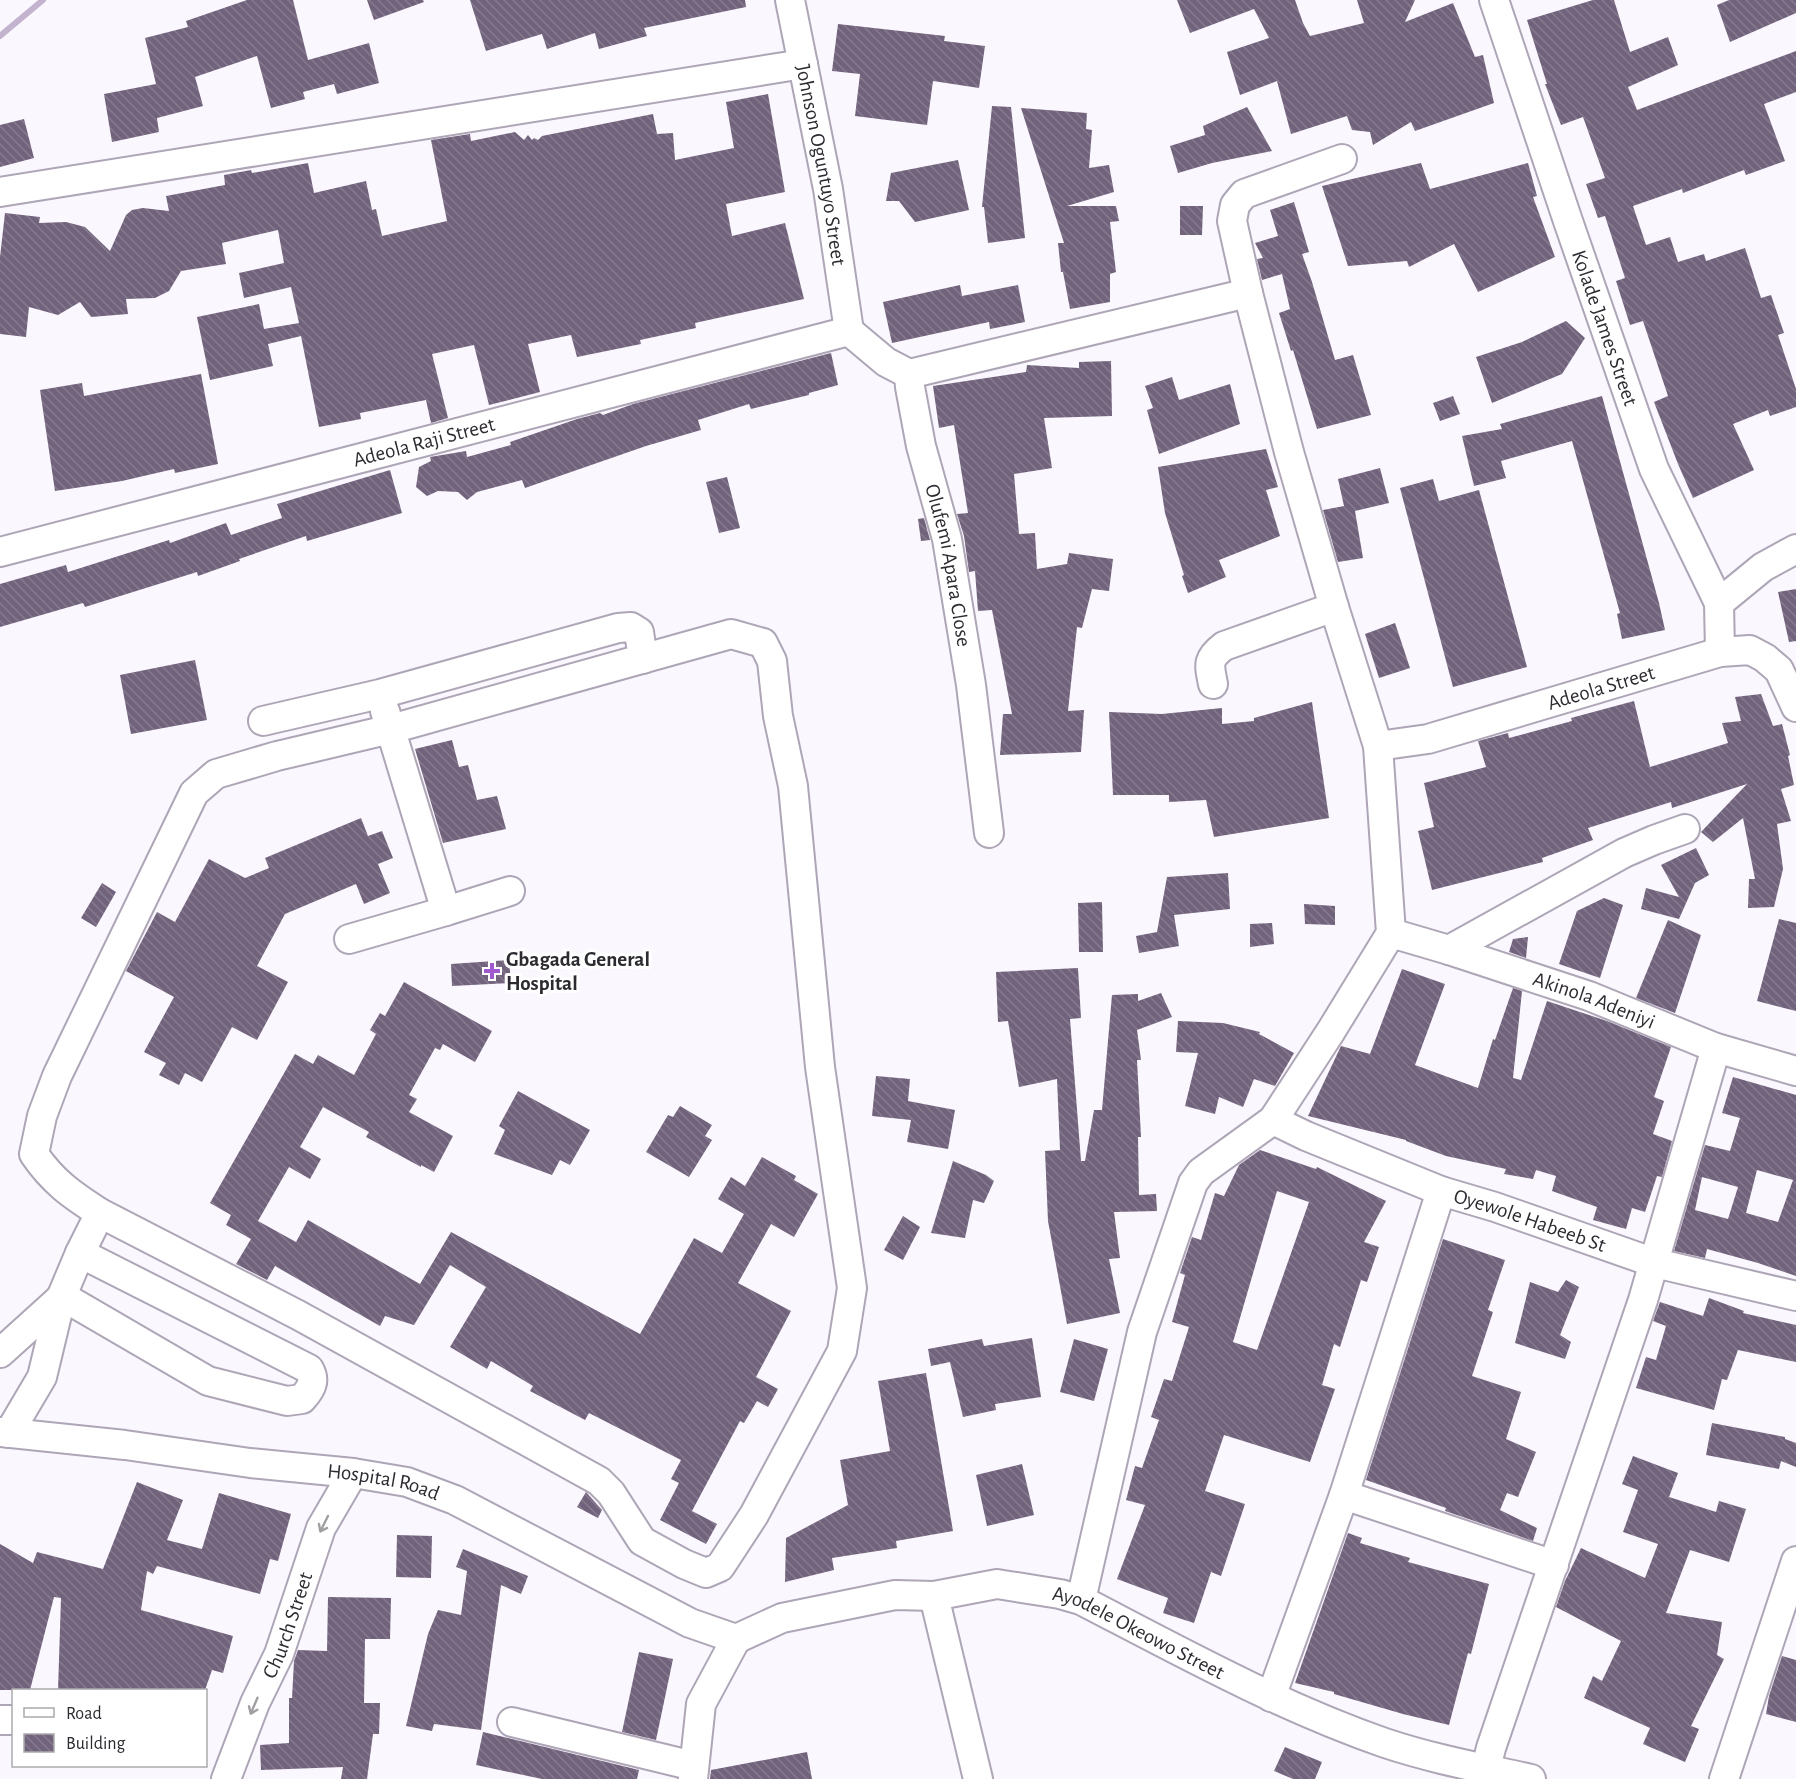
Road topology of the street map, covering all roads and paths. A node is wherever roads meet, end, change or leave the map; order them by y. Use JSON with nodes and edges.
{"nodes":[{"id":1,"x":790,"y":0,"type":"edge"},
{"id":2,"x":1494,"y":0,"type":"edge"},
{"id":3,"x":803,"y":64,"type":"junction"},
{"id":4,"x":1342,"y":159,"type":"dead end"},
{"id":5,"x":0,"y":192,"type":"edge"},
{"id":6,"x":1248,"y":293,"type":"junction"},
{"id":7,"x":849,"y":332,"type":"junction"},
{"id":8,"x":909,"y":374,"type":"junction"},
{"id":9,"x":1796,"y":549,"type":"edge"},
{"id":10,"x":0,"y":552,"type":"edge"},
{"id":11,"x":1719,"y":603,"type":"junction"},
{"id":12,"x":1334,"y":607,"type":"junction"},
{"id":13,"x":1720,"y":652,"type":"junction"},
{"id":14,"x":643,"y":659,"type":"junction"},
{"id":15,"x":1213,"y":684,"type":"dead end"},
{"id":16,"x":380,"y":694,"type":"junction"},
{"id":17,"x":1796,"y":707,"type":"edge"},
{"id":18,"x":263,"y":721,"type":"dead end"},
{"id":19,"x":391,"y":729,"type":"junction"},
{"id":20,"x":1378,"y":746,"type":"junction"},
{"id":21,"x":1685,"y":829,"type":"dead end"},
{"id":22,"x":988,"y":832,"type":"dead end"},
{"id":23,"x":510,"y":891,"type":"dead end"},
{"id":24,"x":446,"y":911,"type":"junction"},
{"id":25,"x":1391,"y":933,"type":"junction"},
{"id":26,"x":349,"y":939,"type":"dead end"},
{"id":27,"x":1449,"y":950,"type":"junction"},
{"id":28,"x":1716,"y":1048,"type":"junction"},
{"id":29,"x":1796,"y":1071,"type":"edge"},
{"id":30,"x":1273,"y":1120,"type":"junction"},
{"id":31,"x":1441,"y":1191,"type":"junction"},
{"id":32,"x":100,"y":1213,"type":"junction"},
{"id":33,"x":80,"y":1253,"type":"junction"},
{"id":34,"x":1654,"y":1263,"type":"junction"},
{"id":35,"x":1796,"y":1296,"type":"edge"},
{"id":36,"x":62,"y":1297,"type":"junction"},
{"id":37,"x":0,"y":1353,"type":"edge"},
{"id":38,"x":5,"y":1433,"type":"edge"},
{"id":39,"x":353,"y":1473,"type":"junction"},
{"id":40,"x":1344,"y":1495,"type":"junction"},
{"id":41,"x":1796,"y":1561,"type":"edge"},
{"id":42,"x":1554,"y":1565,"type":"junction"},
{"id":43,"x":934,"y":1596,"type":"junction"},
{"id":44,"x":1081,"y":1600,"type":"junction"},
{"id":45,"x":735,"y":1639,"type":"junction"},
{"id":46,"x":1271,"y":1697,"type":"junction"},
{"id":47,"x":512,"y":1722,"type":"dead end"},
{"id":48,"x":1486,"y":1768,"type":"junction"},
{"id":49,"x":693,"y":1772,"type":"edge"},
{"id":50,"x":226,"y":1779,"type":"edge"},
{"id":51,"x":978,"y":1779,"type":"edge"},
{"id":52,"x":1531,"y":1779,"type":"edge"},
{"id":53,"x":1724,"y":1779,"type":"edge"}],
"edges":[{"from":1,"to":3,"type":"street","name":"Johnson Oguntuyo Street"},
{"from":2,"to":11,"type":"street","name":"Kolade James Street"},
{"from":3,"to":5,"type":"street"},
{"from":3,"to":7,"type":"street","name":"Johnson Oguntuyo Street"},
{"from":4,"to":6,"type":"street"},
{"from":6,"to":8,"type":"street"},
{"from":6,"to":12,"type":"street"},
{"from":7,"to":8,"type":"street"},
{"from":7,"to":10,"type":"street","name":"Adeola Raji Street"},
{"from":8,"to":22,"type":"street","name":"Olufemi Apara Close"},
{"from":9,"to":11,"type":"street"},
{"from":11,"to":13,"type":"street","name":"Kolade James Street"},
{"from":12,"to":15,"type":"street"},
{"from":12,"to":20,"type":"street"},
{"from":13,"to":17,"type":"street","name":"Adeola Street"},
{"from":13,"to":20,"type":"street","name":"Adeola Street"},
{"from":14,"to":16,"type":"street"},
{"from":14,"to":19,"type":"street"},
{"from":14,"to":32,"type":"street"},
{"from":16,"to":18,"type":"street"},
{"from":16,"to":19,"type":"street"},
{"from":19,"to":24,"type":"street"},
{"from":19,"to":32,"type":"street"},
{"from":20,"to":25,"type":"street"},
{"from":21,"to":27,"type":"street"},
{"from":23,"to":24,"type":"street"},
{"from":24,"to":26,"type":"street"},
{"from":25,"to":27,"type":"street","name":"Akinola Adeniyi"},
{"from":25,"to":30,"type":"street"},
{"from":27,"to":28,"type":"street","name":"Akinola Adeniyi"},
{"from":28,"to":29,"type":"street","name":"Akinola Adeniyi"},
{"from":28,"to":34,"type":"street"},
{"from":30,"to":31,"type":"street","name":"Oyewole Habeeb St"},
{"from":30,"to":44,"type":"street"},
{"from":31,"to":34,"type":"street","name":"Oyewole Habeeb St"},
{"from":31,"to":40,"type":"street"},
{"from":32,"to":33,"type":"street"},
{"from":33,"to":36,"type":"street"},
{"from":33,"to":36,"type":"street"},
{"from":34,"to":35,"type":"street","name":"Oyewole Habeeb St"},
{"from":34,"to":42,"type":"street"},
{"from":36,"to":37,"type":"street"},
{"from":36,"to":38,"type":"street"},
{"from":38,"to":39,"type":"street","name":"Hospital Road"},
{"from":39,"to":45,"type":"street","name":"Hospital Road"},
{"from":39,"to":50,"type":"street","name":"Church Street","one_way":true},
{"from":40,"to":42,"type":"street"},
{"from":40,"to":46,"type":"street"},
{"from":41,"to":53,"type":"street"},
{"from":42,"to":48,"type":"street"},
{"from":43,"to":44,"type":"street","name":"Ayodele Okeowo Street"},
{"from":43,"to":45,"type":"street","name":"Ayodele Okeowo Street"},
{"from":43,"to":51,"type":"street"},
{"from":44,"to":46,"type":"street","name":"Ayodele Okeowo Street"},
{"from":45,"to":49,"type":"street"},
{"from":46,"to":48,"type":"street","name":"Ayodele Okeowo Street"},
{"from":47,"to":49,"type":"street"},
{"from":48,"to":52,"type":"street","name":"Ayodele Okeowo Street"}]}
